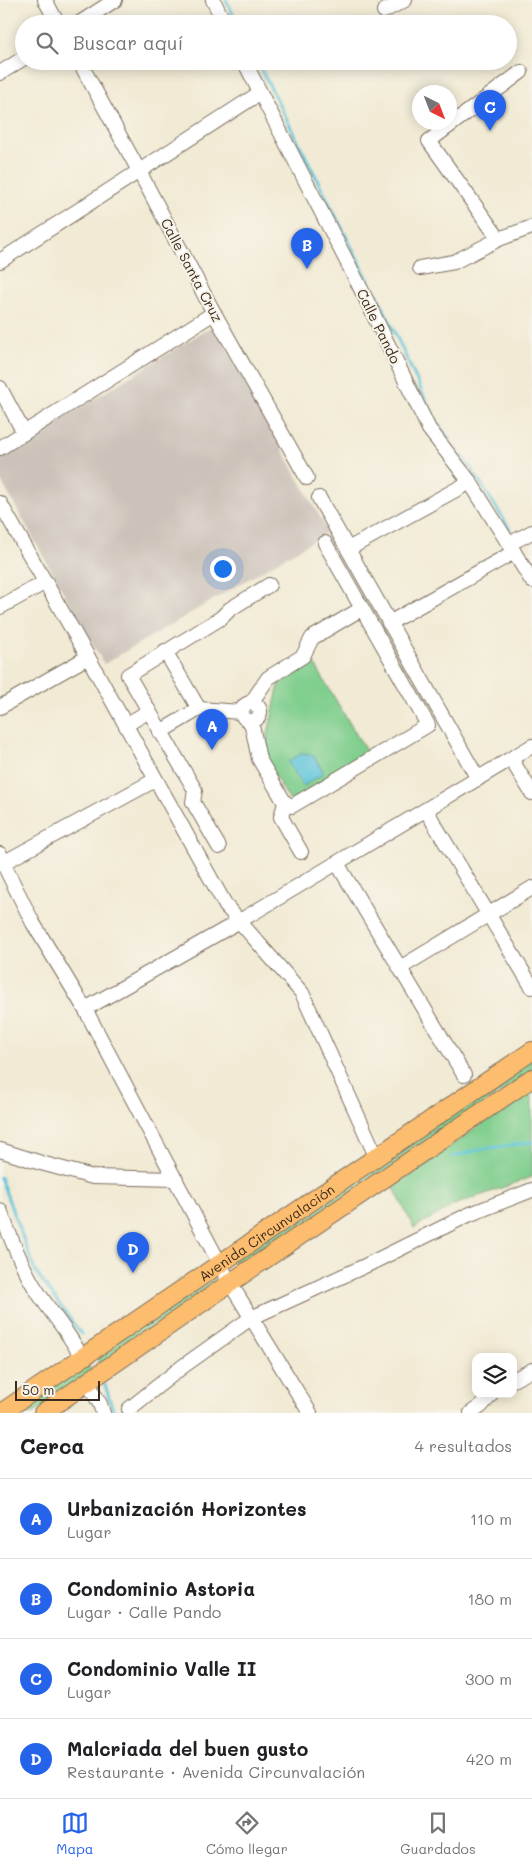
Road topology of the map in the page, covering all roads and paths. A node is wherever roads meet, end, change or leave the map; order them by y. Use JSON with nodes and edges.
{"nodes":[{"id":1,"x":45,"y":0,"type":"edge"},
{"id":2,"x":115,"y":0,"type":"edge"},
{"id":3,"x":213,"y":0,"type":"edge"},
{"id":4,"x":405,"y":0,"type":"edge"},
{"id":5,"x":384,"y":10,"type":"dead end"},
{"id":6,"x":53,"y":15,"type":"edge"},
{"id":7,"x":92,"y":15,"type":"edge"},
{"id":8,"x":220,"y":15,"type":"edge"},
{"id":9,"x":15,"y":64,"type":"edge"},
{"id":10,"x":84,"y":70,"type":"edge"},
{"id":11,"x":248,"y":70,"type":"edge"},
{"id":12,"x":521,"y":72,"type":"dead end"},
{"id":13,"x":0,"y":73,"type":"edge"},
{"id":14,"x":260,"y":93,"type":"junction"},
{"id":15,"x":139,"y":171,"type":"junction"},
{"id":16,"x":532,"y":227,"type":"edge"},
{"id":17,"x":499,"y":239,"type":"junction"},
{"id":18,"x":0,"y":259,"type":"edge"},
{"id":19,"x":420,"y":268,"type":"dead end"},
{"id":20,"x":214,"y":313,"type":"junction"},
{"id":21,"x":0,"y":388,"type":"edge"},
{"id":22,"x":24,"y":433,"type":"junction"},
{"id":23,"x":0,"y":448,"type":"edge"},
{"id":24,"x":307,"y":478,"type":"dead end"},
{"id":25,"x":470,"y":482,"type":"junction"},
{"id":26,"x":319,"y":498,"type":"dead end"},
{"id":27,"x":0,"y":504,"type":"edge"},
{"id":28,"x":532,"y":532,"type":"edge"},
{"id":29,"x":325,"y":543,"type":"dead end"},
{"id":30,"x":512,"y":548,"type":"junction"},
{"id":31,"x":348,"y":550,"type":"junction"},
{"id":32,"x":532,"y":581,"type":"edge"},
{"id":33,"x":46,"y":582,"type":"junction"},
{"id":34,"x":269,"y":584,"type":"dead end"},
{"id":35,"x":0,"y":607,"type":"edge"},
{"id":36,"x":362,"y":609,"type":"junction"},
{"id":37,"x":388,"y":623,"type":"junction"},
{"id":38,"x":165,"y":651,"type":"junction"},
{"id":39,"x":88,"y":657,"type":"junction"},
{"id":40,"x":0,"y":707,"type":"edge"},
{"id":41,"x":199,"y":709,"type":"junction"},
{"id":42,"x":149,"y":711,"type":"junction"},
{"id":43,"x":248,"y":712,"type":"junction"},
{"id":44,"x":126,"y":725,"type":"junction"},
{"id":45,"x":160,"y":732,"type":"junction"},
{"id":46,"x":532,"y":746,"type":"edge"},
{"id":47,"x":511,"y":759,"type":"junction"},
{"id":48,"x":478,"y":779,"type":"junction"},
{"id":49,"x":155,"y":780,"type":"junction"},
{"id":50,"x":532,"y":794,"type":"edge"},
{"id":51,"x":285,"y":803,"type":"junction"},
{"id":52,"x":426,"y":810,"type":"junction"},
{"id":53,"x":219,"y":847,"type":"dead end"},
{"id":54,"x":301,"y":852,"type":"dead end"},
{"id":55,"x":1,"y":860,"type":"edge"},
{"id":56,"x":337,"y":863,"type":"junction"},
{"id":57,"x":532,"y":888,"type":"edge"},
{"id":58,"x":489,"y":914,"type":"junction"},
{"id":59,"x":238,"y":922,"type":"junction"},
{"id":60,"x":400,"y":968,"type":"junction"},
{"id":61,"x":532,"y":988,"type":"edge"},
{"id":62,"x":85,"y":1009,"type":"junction"},
{"id":63,"x":532,"y":1051,"type":"edge"},
{"id":64,"x":464,"y":1075,"type":"dead end"},
{"id":65,"x":532,"y":1078,"type":"edge"},
{"id":66,"x":0,"y":1150,"type":"edge"},
{"id":67,"x":376,"y":1156,"type":"junction"},
{"id":68,"x":176,"y":1179,"type":"junction"},
{"id":69,"x":532,"y":1190,"type":"edge"},
{"id":70,"x":0,"y":1210,"type":"edge"},
{"id":71,"x":220,"y":1262,"type":"junction"},
{"id":72,"x":230,"y":1282,"type":"junction"},
{"id":73,"x":251,"y":1318,"type":"junction"},
{"id":74,"x":82,"y":1358,"type":"junction"},
{"id":75,"x":532,"y":1370,"type":"edge"},
{"id":76,"x":517,"y":1378,"type":"edge"},
{"id":77,"x":88,"y":1383,"type":"junction"},
{"id":78,"x":488,"y":1398,"type":"edge"},
{"id":79,"x":128,"y":1409,"type":"dead end"},
{"id":80,"x":0,"y":1413,"type":"edge"},
{"id":81,"x":43,"y":1413,"type":"edge"},
{"id":82,"x":103,"y":1413,"type":"edge"},
{"id":83,"x":310,"y":1413,"type":"edge"},
{"id":84,"x":471,"y":1413,"type":"edge"}],
"edges":[{"from":1,"to":6,"type":"street"},
{"from":2,"to":7,"type":"street"},
{"from":3,"to":8,"type":"street"},
{"from":4,"to":5,"type":"street"},
{"from":9,"to":13,"type":"street"},
{"from":10,"to":15,"type":"street","name":"Calle Santa Cruz"},
{"from":11,"to":14,"type":"street","name":"Calle Pando"},
{"from":12,"to":17,"type":"street"},
{"from":14,"to":15,"type":"street"},
{"from":14,"to":25,"type":"street","name":"Calle Pando"},
{"from":15,"to":18,"type":"street"},
{"from":15,"to":20,"type":"street","name":"Calle Santa Cruz"},
{"from":16,"to":17,"type":"street"},
{"from":17,"to":19,"type":"street"},
{"from":20,"to":22,"type":"street"},
{"from":20,"to":24,"type":"street","name":"Calle Santa Cruz"},
{"from":21,"to":22,"type":"street"},
{"from":22,"to":23,"type":"street"},
{"from":25,"to":30,"type":"street","name":"Calle Pando"},
{"from":25,"to":31,"type":"street"},
{"from":26,"to":31,"type":"street"},
{"from":27,"to":33,"type":"street"},
{"from":28,"to":30,"type":"street"},
{"from":29,"to":36,"type":"street"},
{"from":30,"to":32,"type":"street","name":"Calle Pando"},
{"from":30,"to":37,"type":"street"},
{"from":31,"to":37,"type":"street"},
{"from":33,"to":35,"type":"street"},
{"from":33,"to":39,"type":"street"},
{"from":34,"to":38,"type":"street"},
{"from":36,"to":43,"type":"street"},
{"from":36,"to":51,"type":"street"},
{"from":37,"to":48,"type":"street"},
{"from":38,"to":41,"type":"street"},
{"from":38,"to":42,"type":"street"},
{"from":39,"to":40,"type":"street"},
{"from":39,"to":44,"type":"street"},
{"from":41,"to":43,"type":"street"},
{"from":41,"to":45,"type":"street"},
{"from":42,"to":44,"type":"street"},
{"from":42,"to":45,"type":"street"},
{"from":43,"to":51,"type":"street"},
{"from":44,"to":49,"type":"street"},
{"from":45,"to":53,"type":"street"},
{"from":46,"to":47,"type":"street"},
{"from":47,"to":48,"type":"street"},
{"from":47,"to":50,"type":"street"},
{"from":48,"to":52,"type":"street"},
{"from":49,"to":55,"type":"street"},
{"from":49,"to":59,"type":"street"},
{"from":51,"to":54,"type":"street"},
{"from":52,"to":56,"type":"street"},
{"from":52,"to":58,"type":"street"},
{"from":55,"to":62,"type":"street"},
{"from":56,"to":59,"type":"street"},
{"from":56,"to":60,"type":"street"},
{"from":57,"to":58,"type":"street"},
{"from":58,"to":60,"type":"street"},
{"from":58,"to":61,"type":"street"},
{"from":59,"to":62,"type":"street"},
{"from":59,"to":67,"type":"street"},
{"from":60,"to":64,"type":"street"},
{"from":62,"to":68,"type":"street"},
{"from":63,"to":67,"type":"main road","name":"Avenida Circunvalación"},
{"from":65,"to":72,"type":"main road","name":"Avenida Circunvalación"},
{"from":66,"to":68,"type":"street"},
{"from":67,"to":71,"type":"main road","name":"Avenida Circunvalación"},
{"from":68,"to":71,"type":"street"},
{"from":69,"to":73,"type":"street"},
{"from":70,"to":74,"type":"street"},
{"from":71,"to":72,"type":"street"},
{"from":71,"to":74,"type":"main road","name":"Avenida Circunvalación"},
{"from":72,"to":73,"type":"street"},
{"from":72,"to":77,"type":"main road","name":"Avenida Circunvalación"},
{"from":73,"to":79,"type":"street"},
{"from":73,"to":83,"type":"street"},
{"from":74,"to":80,"type":"main road","name":"Avenida Circunvalación"},
{"from":75,"to":76,"type":"street"},
{"from":77,"to":81,"type":"main road","name":"Avenida Circunvalación"},
{"from":77,"to":82,"type":"street"},
{"from":78,"to":84,"type":"street"}]}
